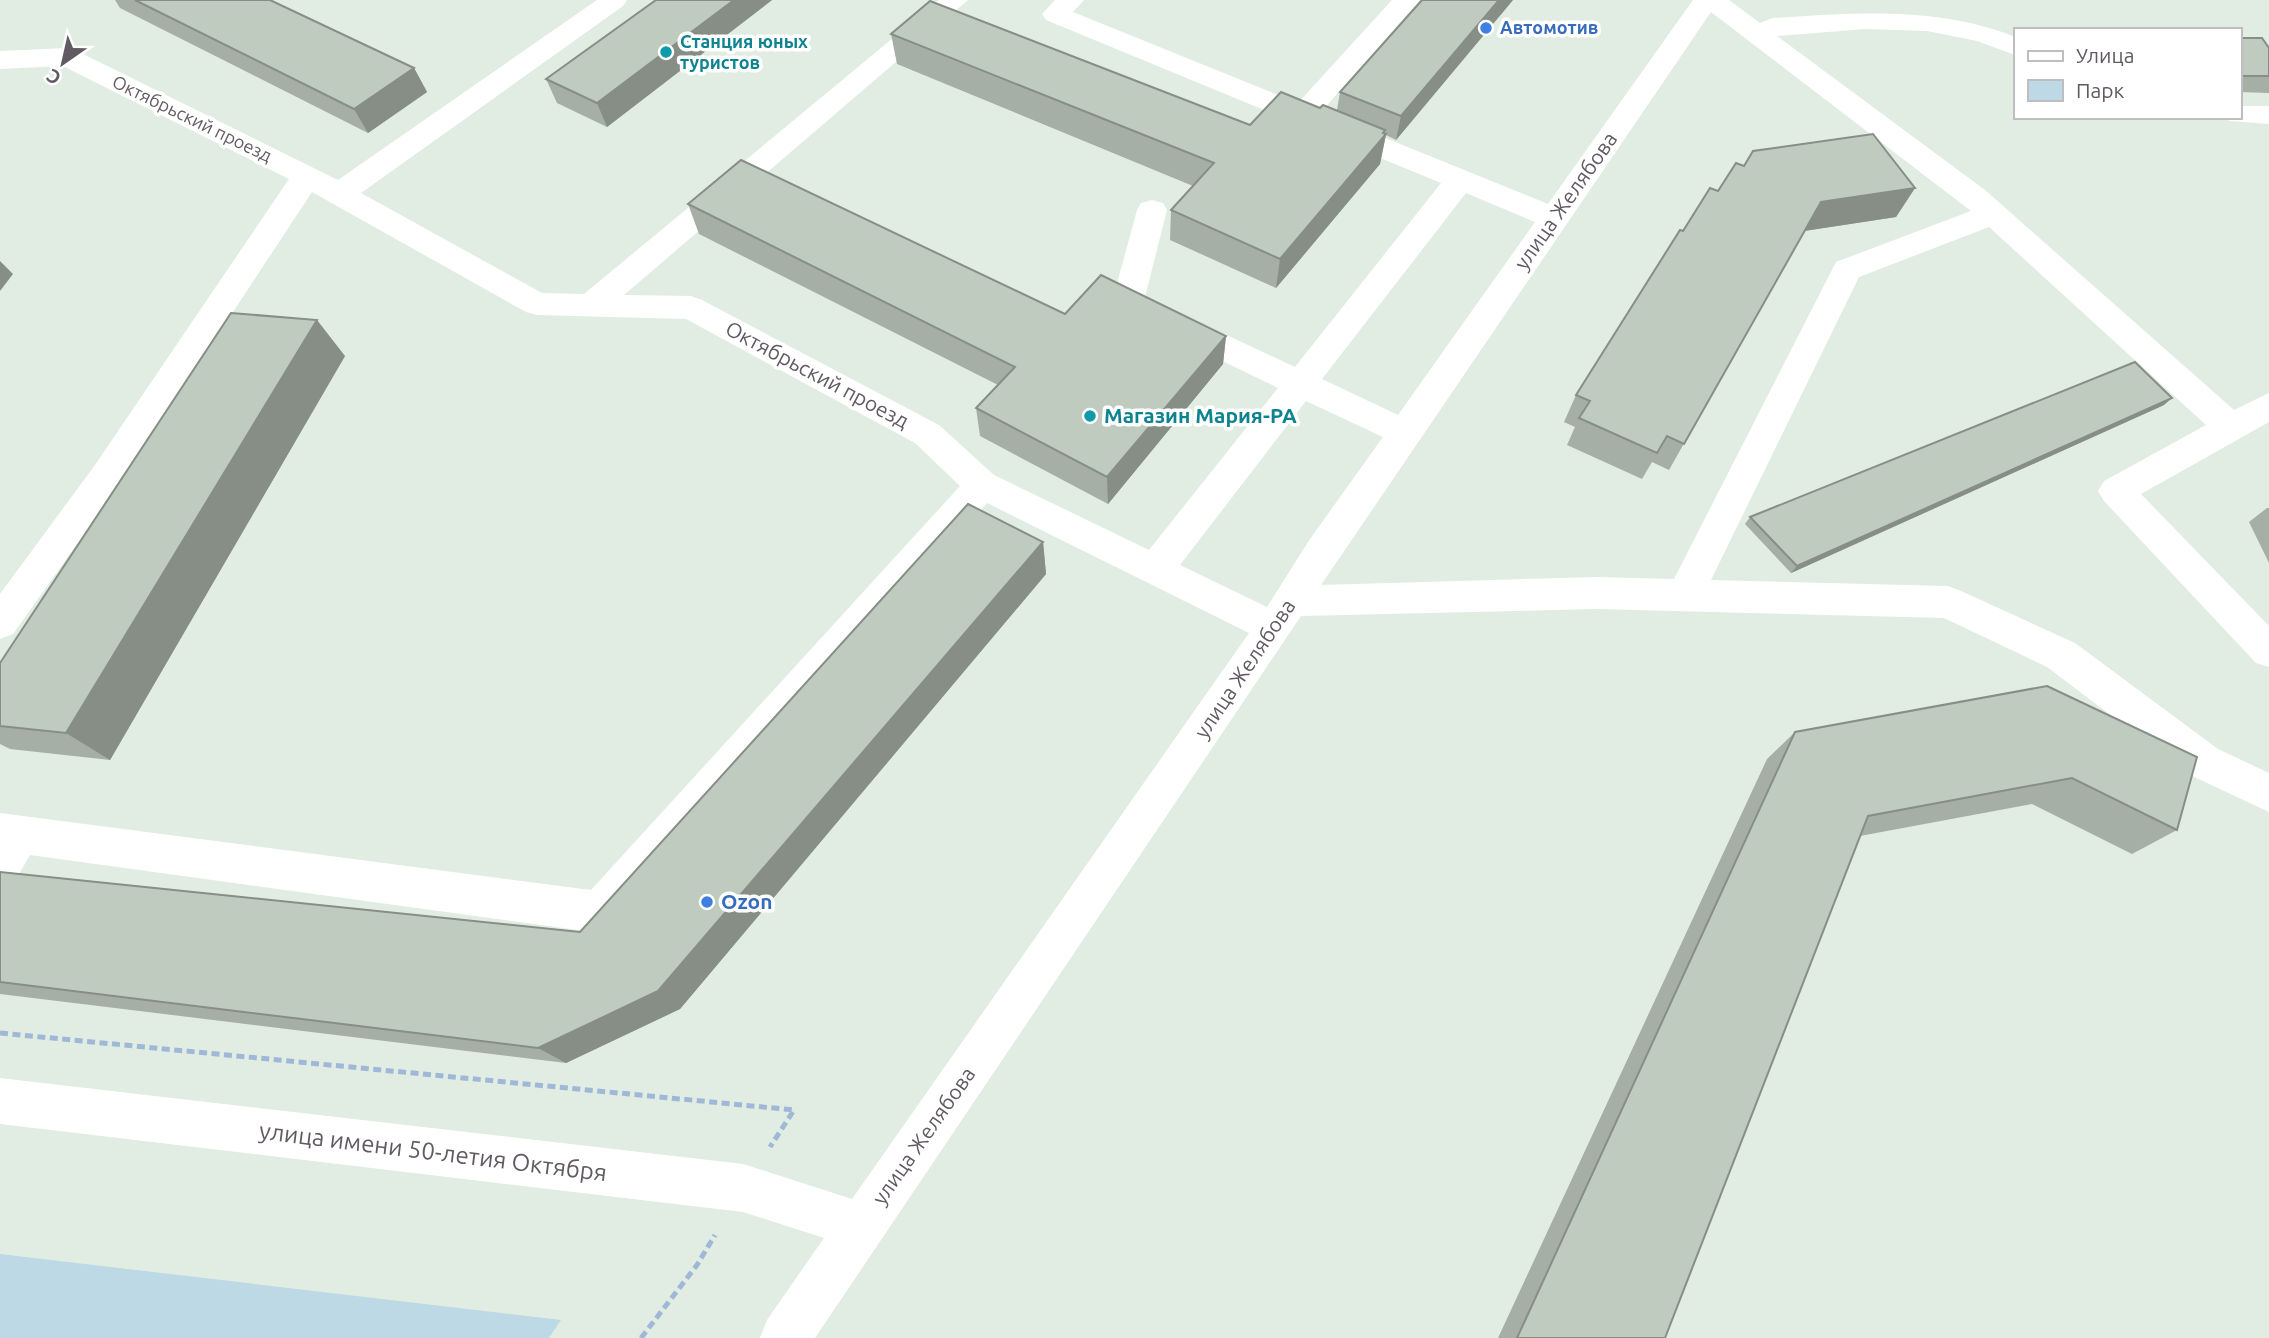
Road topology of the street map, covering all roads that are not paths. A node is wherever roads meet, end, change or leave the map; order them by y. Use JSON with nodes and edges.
{"nodes":[{"id":1,"x":614,"y":0,"type":"edge"},
{"id":2,"x":955,"y":0,"type":"edge"},
{"id":3,"x":1071,"y":0,"type":"edge"},
{"id":4,"x":1407,"y":0,"type":"edge"},
{"id":5,"x":1706,"y":0,"type":"edge"},
{"id":6,"x":1712,"y":0,"type":"edge"},
{"id":7,"x":1760,"y":35,"type":"junction"},
{"id":8,"x":2014,"y":46,"type":"edge"},
{"id":9,"x":0,"y":60,"type":"edge"},
{"id":10,"x":1304,"y":114,"type":"junction"},
{"id":11,"x":2241,"y":115,"type":"edge"},
{"id":12,"x":2269,"y":115,"type":"edge"},
{"id":13,"x":307,"y":176,"type":"junction"},
{"id":14,"x":1461,"y":179,"type":"junction"},
{"id":15,"x":339,"y":194,"type":"junction"},
{"id":16,"x":1152,"y":210,"type":"dead end"},
{"id":17,"x":1994,"y":214,"type":"junction"},
{"id":18,"x":1554,"y":218,"type":"junction"},
{"id":19,"x":590,"y":306,"type":"junction"},
{"id":20,"x":1301,"y":383,"type":"junction"},
{"id":21,"x":2269,"y":407,"type":"edge"},
{"id":22,"x":2230,"y":426,"type":"junction"},
{"id":23,"x":1405,"y":433,"type":"junction"},
{"id":24,"x":982,"y":485,"type":"junction"},
{"id":25,"x":1155,"y":569,"type":"junction"},
{"id":26,"x":1685,"y":595,"type":"junction"},
{"id":27,"x":1283,"y":614,"type":"junction"},
{"id":28,"x":0,"y":623,"type":"edge"},
{"id":29,"x":2269,"y":651,"type":"edge"},
{"id":30,"x":2269,"y":793,"type":"edge"},
{"id":31,"x":6,"y":845,"type":"edge"},
{"id":32,"x":0,"y":1101,"type":"edge"},
{"id":33,"x":861,"y":1226,"type":"junction"},
{"id":34,"x":785,"y":1338,"type":"edge"}],
"edges":[{"from":1,"to":15,"type":"street"},
{"from":2,"to":19,"type":"street"},
{"from":3,"to":10,"type":"street"},
{"from":4,"to":10,"type":"street"},
{"from":5,"to":18,"type":"street","name":"улица Желябова"},
{"from":6,"to":7,"type":"street"},
{"from":7,"to":8,"type":"street"},
{"from":7,"to":17,"type":"street"},
{"from":9,"to":13,"type":"street","name":"Октябрьский проезд"},
{"from":10,"to":14,"type":"street"},
{"from":11,"to":12,"type":"street"},
{"from":13,"to":15,"type":"street","name":"Октябрьский проезд"},
{"from":13,"to":28,"type":"street"},
{"from":14,"to":18,"type":"street"},
{"from":14,"to":20,"type":"street"},
{"from":15,"to":19,"type":"street","name":"Октябрьский проезд"},
{"from":16,"to":20,"type":"street"},
{"from":17,"to":22,"type":"street"},
{"from":17,"to":26,"type":"street"},
{"from":18,"to":23,"type":"street","name":"улица Желябова"},
{"from":19,"to":24,"type":"street","name":"Октябрьский проезд"},
{"from":20,"to":23,"type":"street"},
{"from":20,"to":25,"type":"street"},
{"from":21,"to":22,"type":"street"},
{"from":22,"to":29,"type":"street"},
{"from":23,"to":27,"type":"street","name":"улица Желябова"},
{"from":24,"to":25,"type":"street","name":"Октябрьский проезд"},
{"from":24,"to":31,"type":"street"},
{"from":25,"to":27,"type":"street","name":"Октябрьский проезд"},
{"from":26,"to":27,"type":"street"},
{"from":26,"to":30,"type":"street"},
{"from":27,"to":33,"type":"street","name":"улица Желябова"},
{"from":32,"to":33,"type":"street","name":"улица имени 50-летия Октября"},
{"from":33,"to":34,"type":"street","name":"улица Желябова"}]}
